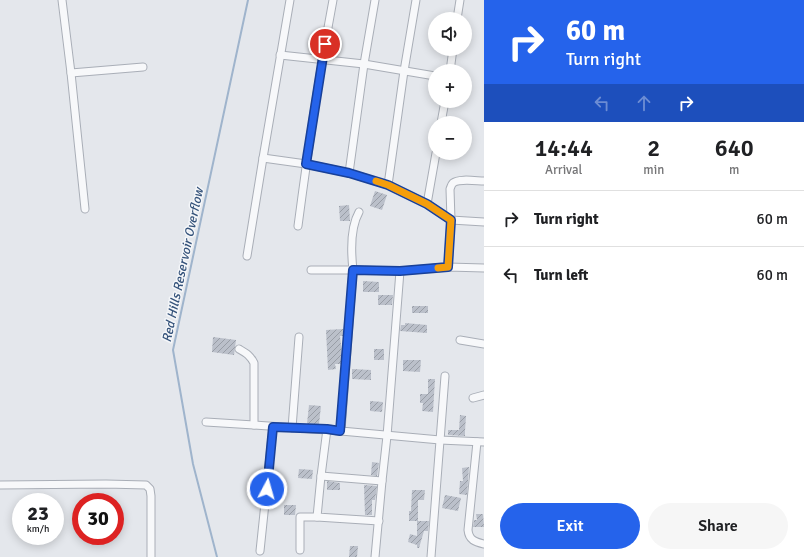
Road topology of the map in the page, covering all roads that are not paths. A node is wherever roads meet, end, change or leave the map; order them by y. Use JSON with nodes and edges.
{"nodes":[{"id":1,"x":62,"y":0,"type":"edge"},
{"id":2,"x":290,"y":0,"type":"edge"},
{"id":3,"x":333,"y":0,"type":"edge"},
{"id":4,"x":375,"y":0,"type":"edge"},
{"id":5,"x":416,"y":0,"type":"edge"},
{"id":6,"x":460,"y":0,"type":"edge"},
{"id":7,"x":459,"y":12,"type":"edge"},
{"id":8,"x":280,"y":55,"type":"junction"},
{"id":9,"x":322,"y":59,"type":"junction"},
{"id":10,"x":364,"y":64,"type":"junction"},
{"id":11,"x":143,"y":67,"type":"dead end"},
{"id":12,"x":404,"y":71,"type":"junction"},
{"id":13,"x":71,"y":73,"type":"junction"},
{"id":14,"x":428,"y":75,"type":"edge"},
{"id":15,"x":262,"y":158,"type":"junction"},
{"id":16,"x":435,"y":160,"type":"edge"},
{"id":17,"x":306,"y":164,"type":"junction"},
{"id":18,"x":349,"y":173,"type":"junction"},
{"id":19,"x":484,"y":181,"type":"edge"},
{"id":20,"x":388,"y":185,"type":"junction"},
{"id":21,"x":427,"y":204,"type":"junction"},
{"id":22,"x":84,"y":209,"type":"dead end"},
{"id":23,"x":359,"y":212,"type":"dead end"},
{"id":24,"x":451,"y":220,"type":"junction"},
{"id":25,"x":484,"y":222,"type":"edge"},
{"id":26,"x":298,"y":226,"type":"dead end"},
{"id":27,"x":247,"y":256,"type":"dead end"},
{"id":28,"x":448,"y":267,"type":"junction"},
{"id":29,"x":484,"y":268,"type":"edge"},
{"id":30,"x":311,"y":270,"type":"dead end"},
{"id":31,"x":353,"y":270,"type":"junction"},
{"id":32,"x":400,"y":271,"type":"junction"},
{"id":33,"x":299,"y":337,"type":"dead end"},
{"id":34,"x":460,"y":340,"type":"dead end"},
{"id":35,"x":484,"y":344,"type":"edge"},
{"id":36,"x":239,"y":349,"type":"dead end"},
{"id":37,"x":445,"y":376,"type":"dead end"},
{"id":38,"x":484,"y":395,"type":"edge"},
{"id":39,"x":472,"y":398,"type":"dead end"},
{"id":40,"x":206,"y":422,"type":"dead end"},
{"id":41,"x":254,"y":425,"type":"junction"},
{"id":42,"x":273,"y":427,"type":"junction"},
{"id":43,"x":292,"y":428,"type":"junction"},
{"id":44,"x":327,"y":429,"type":"junction"},
{"id":45,"x":340,"y":431,"type":"junction"},
{"id":46,"x":387,"y":436,"type":"junction"},
{"id":47,"x":440,"y":440,"type":"junction"},
{"id":48,"x":481,"y":442,"type":"edge"},
{"id":49,"x":321,"y":476,"type":"junction"},
{"id":50,"x":382,"y":481,"type":"junction"},
{"id":51,"x":0,"y":485,"type":"edge"},
{"id":52,"x":317,"y":517,"type":"junction"},
{"id":53,"x":378,"y":521,"type":"junction"},
{"id":54,"x":484,"y":544,"type":"edge"},
{"id":55,"x":300,"y":550,"type":"dead end"},
{"id":56,"x":260,"y":551,"type":"dead end"},
{"id":57,"x":151,"y":557,"type":"edge"},
{"id":58,"x":375,"y":557,"type":"edge"},
{"id":59,"x":431,"y":557,"type":"edge"}],
"edges":[{"from":1,"to":13,"type":"street"},
{"from":2,"to":8,"type":"street"},
{"from":3,"to":9,"type":"street"},
{"from":4,"to":10,"type":"street"},
{"from":5,"to":12,"type":"street"},
{"from":6,"to":7,"type":"street"},
{"from":8,"to":9,"type":"street"},
{"from":8,"to":15,"type":"street"},
{"from":9,"to":10,"type":"street"},
{"from":9,"to":17,"type":"street"},
{"from":10,"to":12,"type":"street"},
{"from":10,"to":18,"type":"street"},
{"from":11,"to":13,"type":"street"},
{"from":12,"to":14,"type":"street"},
{"from":12,"to":20,"type":"street"},
{"from":13,"to":22,"type":"street"},
{"from":15,"to":17,"type":"street"},
{"from":15,"to":27,"type":"street"},
{"from":16,"to":21,"type":"street"},
{"from":17,"to":18,"type":"street"},
{"from":17,"to":26,"type":"street"},
{"from":18,"to":20,"type":"street"},
{"from":19,"to":24,"type":"street"},
{"from":20,"to":21,"type":"street"},
{"from":21,"to":24,"type":"street"},
{"from":23,"to":31,"type":"street"},
{"from":24,"to":25,"type":"street"},
{"from":24,"to":28,"type":"street"},
{"from":28,"to":29,"type":"street"},
{"from":28,"to":32,"type":"street"},
{"from":30,"to":31,"type":"street"},
{"from":31,"to":32,"type":"street"},
{"from":31,"to":45,"type":"street"},
{"from":32,"to":46,"type":"street"},
{"from":33,"to":43,"type":"street"},
{"from":34,"to":35,"type":"street"},
{"from":36,"to":41,"type":"street"},
{"from":37,"to":47,"type":"street"},
{"from":38,"to":39,"type":"street"},
{"from":40,"to":41,"type":"street"},
{"from":41,"to":42,"type":"street"},
{"from":42,"to":43,"type":"street"},
{"from":42,"to":56,"type":"street"},
{"from":43,"to":44,"type":"street"},
{"from":44,"to":45,"type":"street"},
{"from":44,"to":49,"type":"street"},
{"from":45,"to":46,"type":"street"},
{"from":46,"to":47,"type":"street"},
{"from":46,"to":50,"type":"street"},
{"from":47,"to":48,"type":"street"},
{"from":47,"to":59,"type":"street"},
{"from":48,"to":54,"type":"street"},
{"from":49,"to":50,"type":"street"},
{"from":49,"to":52,"type":"street"},
{"from":50,"to":53,"type":"street"},
{"from":51,"to":57,"type":"street"},
{"from":52,"to":53,"type":"street"},
{"from":52,"to":55,"type":"street"},
{"from":53,"to":58,"type":"street"}]}
